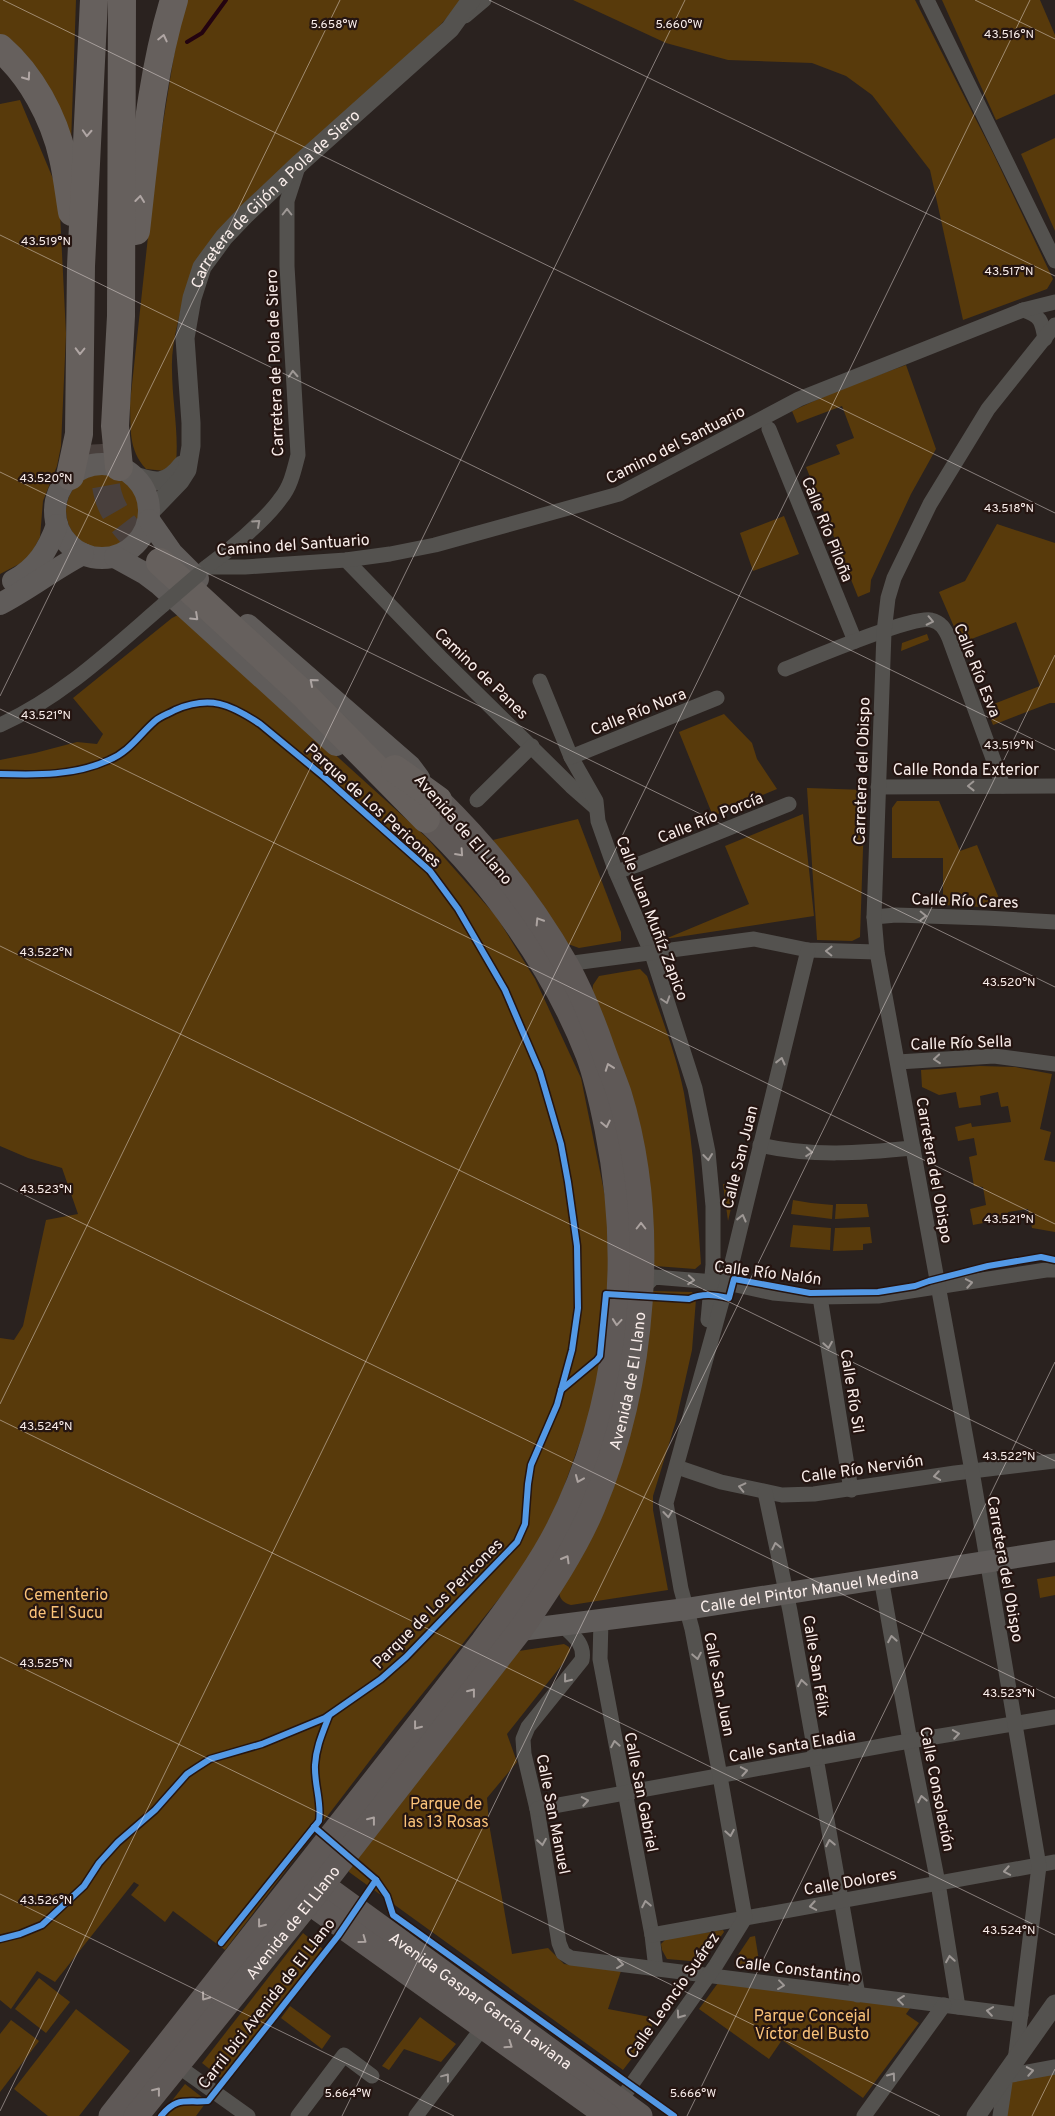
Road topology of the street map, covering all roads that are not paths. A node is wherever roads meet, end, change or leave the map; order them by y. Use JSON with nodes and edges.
{"nodes":[{"id":1,"x":87,"y":0,"type":"edge"},
{"id":2,"x":94,"y":0,"type":"edge"},
{"id":3,"x":104,"y":0,"type":"edge"},
{"id":4,"x":117,"y":0,"type":"edge"},
{"id":5,"x":122,"y":0,"type":"edge"},
{"id":6,"x":174,"y":0,"type":"edge"},
{"id":7,"x":470,"y":0,"type":"edge"},
{"id":8,"x":484,"y":0,"type":"edge"},
{"id":9,"x":927,"y":0,"type":"edge"},
{"id":10,"x":450,"y":29,"type":"junction"},
{"id":11,"x":0,"y":48,"type":"edge"},
{"id":12,"x":98,"y":88,"type":"junction"},
{"id":13,"x":300,"y":163,"type":"junction"},
{"id":14,"x":1055,"y":259,"type":"edge"},
{"id":15,"x":81,"y":266,"type":"junction"},
{"id":16,"x":1055,"y":302,"type":"edge"},
{"id":17,"x":1024,"y":310,"type":"junction"},
{"id":18,"x":121,"y":316,"type":"junction"},
{"id":19,"x":1055,"y":325,"type":"edge"},
{"id":20,"x":1045,"y":339,"type":"junction"},
{"id":21,"x":769,"y":429,"type":"dead end"},
{"id":22,"x":102,"y":444,"type":"tunnel mouth"},
{"id":23,"x":191,"y":446,"type":"junction"},
{"id":24,"x":126,"y":471,"type":"junction"},
{"id":25,"x":70,"y":476,"type":"junction"},
{"id":26,"x":150,"y":516,"type":"junction"},
{"id":27,"x":57,"y":524,"type":"junction"},
{"id":28,"x":83,"y":554,"type":"junction"},
{"id":29,"x":115,"y":557,"type":"junction"},
{"id":30,"x":346,"y":560,"type":"junction"},
{"id":31,"x":160,"y":562,"type":"tunnel mouth"},
{"id":32,"x":203,"y":570,"type":"junction"},
{"id":33,"x":0,"y":588,"type":"edge"},
{"id":34,"x":0,"y":604,"type":"edge"},
{"id":35,"x":884,"y":632,"type":"junction"},
{"id":36,"x":855,"y":642,"type":"junction"},
{"id":37,"x":785,"y":669,"type":"dead end"},
{"id":38,"x":540,"y":680,"type":"dead end"},
{"id":39,"x":717,"y":698,"type":"dead end"},
{"id":40,"x":0,"y":725,"type":"edge"},
{"id":41,"x":532,"y":746,"type":"junction"},
{"id":42,"x":571,"y":757,"type":"junction"},
{"id":43,"x":1003,"y":786,"type":"junction"},
{"id":44,"x":1055,"y":786,"type":"edge"},
{"id":45,"x":878,"y":787,"type":"junction"},
{"id":46,"x":477,"y":800,"type":"dead end"},
{"id":47,"x":789,"y":804,"type":"dead end"},
{"id":48,"x":597,"y":808,"type":"junction"},
{"id":49,"x":432,"y":809,"type":"junction"},
{"id":50,"x":616,"y":872,"type":"junction"},
{"id":51,"x":874,"y":917,"type":"junction"},
{"id":52,"x":1055,"y":922,"type":"edge"},
{"id":53,"x":808,"y":950,"type":"junction"},
{"id":54,"x":878,"y":952,"type":"junction"},
{"id":55,"x":652,"y":954,"type":"junction"},
{"id":56,"x":566,"y":964,"type":"junction"},
{"id":57,"x":898,"y":1062,"type":"junction"},
{"id":58,"x":1055,"y":1064,"type":"edge"},
{"id":59,"x":760,"y":1145,"type":"junction"},
{"id":60,"x":913,"y":1148,"type":"junction"},
{"id":61,"x":713,"y":1237,"type":"junction"},
{"id":62,"x":736,"y":1245,"type":"junction"},
{"id":63,"x":1055,"y":1270,"type":"edge"},
{"id":64,"x":639,"y":1279,"type":"junction"},
{"id":65,"x":719,"y":1282,"type":"junction"},
{"id":66,"x":938,"y":1288,"type":"junction"},
{"id":67,"x":820,"y":1297,"type":"junction"},
{"id":68,"x":1055,"y":1460,"type":"edge"},
{"id":69,"x":677,"y":1467,"type":"junction"},
{"id":70,"x":972,"y":1471,"type":"junction"},
{"id":71,"x":851,"y":1490,"type":"junction"},
{"id":72,"x":765,"y":1492,"type":"junction"},
{"id":73,"x":1055,"y":1551,"type":"edge"},
{"id":74,"x":987,"y":1562,"type":"junction"},
{"id":75,"x":882,"y":1578,"type":"junction"},
{"id":76,"x":786,"y":1593,"type":"junction"},
{"id":77,"x":546,"y":1594,"type":"junction"},
{"id":78,"x":686,"y":1609,"type":"junction"},
{"id":79,"x":601,"y":1620,"type":"junction"},
{"id":80,"x":563,"y":1626,"type":"junction"},
{"id":81,"x":521,"y":1629,"type":"junction"},
{"id":82,"x":480,"y":1644,"type":"junction"},
{"id":83,"x":600,"y":1659,"type":"junction"},
{"id":84,"x":582,"y":1660,"type":"junction"},
{"id":85,"x":1055,"y":1717,"type":"edge"},
{"id":86,"x":1016,"y":1724,"type":"junction"},
{"id":87,"x":910,"y":1741,"type":"junction"},
{"id":88,"x":815,"y":1759,"type":"junction"},
{"id":89,"x":720,"y":1776,"type":"junction"},
{"id":90,"x":624,"y":1794,"type":"junction"},
{"id":91,"x":537,"y":1810,"type":"junction"},
{"id":92,"x":1055,"y":1862,"type":"edge"},
{"id":93,"x":1039,"y":1866,"type":"junction"},
{"id":94,"x":938,"y":1883,"type":"junction"},
{"id":95,"x":305,"y":1885,"type":"junction"},
{"id":96,"x":841,"y":1901,"type":"junction"},
{"id":97,"x":745,"y":1918,"type":"junction"},
{"id":98,"x":652,"y":1935,"type":"junction"},
{"id":99,"x":571,"y":1958,"type":"joint"},
{"id":100,"x":656,"y":1969,"type":"junction"},
{"id":101,"x":708,"y":1976,"type":"junction"},
{"id":102,"x":858,"y":1995,"type":"junction"},
{"id":103,"x":1055,"y":2004,"type":"edge"},
{"id":104,"x":951,"y":2006,"type":"junction"},
{"id":105,"x":1021,"y":2015,"type":"junction"},
{"id":106,"x":483,"y":2027,"type":"junction"},
{"id":107,"x":169,"y":2060,"type":"junction"},
{"id":108,"x":1055,"y":2067,"type":"edge"},
{"id":109,"x":1010,"y":2069,"type":"junction"},
{"id":110,"x":372,"y":2076,"type":"dead end"},
{"id":111,"x":612,"y":2111,"type":"edge"},
{"id":112,"x":111,"y":2116,"type":"edge"},
{"id":113,"x":136,"y":2116,"type":"edge"},
{"id":114,"x":248,"y":2116,"type":"edge"},
{"id":115,"x":298,"y":2116,"type":"edge"},
{"id":116,"x":416,"y":2116,"type":"edge"},
{"id":117,"x":640,"y":2116,"type":"edge"},
{"id":118,"x":864,"y":2116,"type":"edge"},
{"id":119,"x":976,"y":2116,"type":"edge"},
{"id":120,"x":1000,"y":2116,"type":"edge"}],
"edges":[{"from":1,"to":12,"type":"highway"},
{"from":2,"to":12,"type":"highway"},
{"from":3,"to":12,"type":"highway"},
{"from":4,"to":12,"type":"highway"},
{"from":5,"to":18,"type":"highway"},
{"from":18,"to":6,"type":"highway","one_way":true},
{"from":7,"to":10,"type":"street","name":"Carretera de Gijón a Pola de Siero"},
{"from":8,"to":10,"type":"street"},
{"from":9,"to":14,"type":"street"},
{"from":10,"to":13,"type":"street","name":"Carretera de Gijón a Pola de Siero"},
{"from":11,"to":15,"type":"highway","one_way":true},
{"from":12,"to":15,"type":"highway","one_way":true},
{"from":12,"to":22,"type":"highway"},
{"from":13,"to":23,"type":"street","name":"Carretera de Gijón a Pola de Siero"},
{"from":32,"to":13,"type":"street","name":"Carretera de Pola de Siero","one_way":true},
{"from":15,"to":25,"type":"highway","one_way":true},
{"from":16,"to":17,"type":"street","name":"Camino del Santuario"},
{"from":17,"to":20,"type":"street"},
{"from":17,"to":30,"type":"street","name":"Camino del Santuario"},
{"from":18,"to":24,"type":"highway"},
{"from":19,"to":20,"type":"street","name":"Carretera del Obispo"},
{"from":20,"to":35,"type":"street","name":"Carretera del Obispo"},
{"from":21,"to":36,"type":"street","name":"Calle Río Piloña"},
{"from":23,"to":24,"type":"street"},
{"from":23,"to":26,"type":"street","name":"Carretera de Gijón a Pola de Siero"},
{"from":24,"to":25,"type":"main road"},
{"from":24,"to":26,"type":"main road"},
{"from":25,"to":27,"type":"main road"},
{"from":26,"to":29,"type":"main road"},
{"from":49,"to":26,"type":"main road","name":"Avenida de El Llano","one_way":true},
{"from":27,"to":28,"type":"main road"},
{"from":27,"to":33,"type":"main road"},
{"from":28,"to":29,"type":"main road"},
{"from":28,"to":34,"type":"main road"},
{"from":29,"to":49,"type":"main road","name":"Avenida de El Llano","one_way":true},
{"from":30,"to":32,"type":"street","name":"Camino del Santuario"},
{"from":30,"to":41,"type":"street","name":"Camino de Panes"},
{"from":31,"to":49,"type":"highway"},
{"from":32,"to":40,"type":"street","name":"Carretera de Pola de Siero","bridge":true},
{"from":35,"to":36,"type":"street"},
{"from":35,"to":43,"type":"street","name":"Calle Río Esva","one_way":true},
{"from":35,"to":45,"type":"street","name":"Carretera del Obispo"},
{"from":36,"to":37,"type":"street"},
{"from":38,"to":42,"type":"street","name":"Calle Juan Muñíz Zapico"},
{"from":39,"to":42,"type":"street","name":"Calle Río Nora"},
{"from":41,"to":46,"type":"street"},
{"from":41,"to":48,"type":"street","name":"Camino de Panes"},
{"from":42,"to":48,"type":"street","name":"Calle Juan Muñíz Zapico"},
{"from":43,"to":44,"type":"street","name":"Calle Ronda Exterior"},
{"from":43,"to":45,"type":"street","name":"Calle Ronda Exterior","one_way":true},
{"from":45,"to":51,"type":"street","name":"Carretera del Obispo"},
{"from":47,"to":50,"type":"street","name":"Calle Río Porcía"},
{"from":48,"to":50,"type":"street","name":"Calle Juan Muñíz Zapico"},
{"from":56,"to":49,"type":"main road","name":"Avenida de El Llano","one_way":true},
{"from":49,"to":64,"type":"main road","name":"Avenida de El Llano","one_way":true},
{"from":50,"to":55,"type":"street","name":"Calle Juan Muñíz Zapico"},
{"from":51,"to":52,"type":"street","name":"Calle Río Cares","one_way":true},
{"from":51,"to":54,"type":"street","name":"Carretera del Obispo"},
{"from":54,"to":53,"type":"street","one_way":true},
{"from":53,"to":55,"type":"street"},
{"from":59,"to":53,"type":"street","name":"Calle San Juan","one_way":true},
{"from":54,"to":57,"type":"street","name":"Carretera del Obispo"},
{"from":55,"to":56,"type":"street"},
{"from":55,"to":61,"type":"street","name":"Calle Juan Muñíz Zapico","one_way":true},
{"from":64,"to":56,"type":"main road","name":"Avenida de El Llano","one_way":true},
{"from":58,"to":57,"type":"street","name":"Calle Río Sella","one_way":true},
{"from":57,"to":60,"type":"street","name":"Carretera del Obispo"},
{"from":59,"to":60,"type":"street","one_way":true},
{"from":62,"to":59,"type":"street","name":"Calle San Juan","one_way":true},
{"from":60,"to":66,"type":"street","name":"Carretera del Obispo"},
{"from":61,"to":62,"type":"street"},
{"from":61,"to":65,"type":"street","name":"Calle Juan Muñíz Zapico"},
{"from":62,"to":65,"type":"street","name":"Calle San Juan"},
{"from":66,"to":63,"type":"street","name":"Calle Río Nalón","one_way":true},
{"from":64,"to":65,"type":"street","name":"Calle Río Nalón","one_way":true},
{"from":77,"to":64,"type":"main road","name":"Avenida de El Llano","one_way":true},
{"from":64,"to":82,"type":"main road","name":"Avenida de El Llano","one_way":true},
{"from":65,"to":67,"type":"street","name":"Calle Río Nalón"},
{"from":65,"to":69,"type":"street","name":"Calle San Juan"},
{"from":66,"to":67,"type":"street","name":"Calle Río Nalón"},
{"from":66,"to":70,"type":"street","name":"Carretera del Obispo"},
{"from":67,"to":71,"type":"street","name":"Calle Río Sil","one_way":true},
{"from":68,"to":70,"type":"street","name":"Calle Río Nervión"},
{"from":72,"to":69,"type":"street","name":"Calle Río Nervión","one_way":true},
{"from":69,"to":78,"type":"street","name":"Calle San Juan","one_way":true},
{"from":70,"to":71,"type":"street","name":"Calle Río Nervión","one_way":true},
{"from":70,"to":74,"type":"street","name":"Carretera del Obispo"},
{"from":71,"to":72,"type":"street","name":"Calle Río Nervión"},
{"from":76,"to":72,"type":"street","name":"Calle San Félix","one_way":true},
{"from":73,"to":74,"type":"main road","name":"Calle del Pintor Manuel Medina"},
{"from":74,"to":75,"type":"main road","name":"Calle del Pintor Manuel Medina"},
{"from":74,"to":86,"type":"street","name":"Carretera del Obispo"},
{"from":75,"to":76,"type":"main road","name":"Calle del Pintor Manuel Medina"},
{"from":87,"to":75,"type":"street","name":"Calle Consolación","one_way":true},
{"from":76,"to":78,"type":"main road","name":"Calle del Pintor Manuel Medina"},
{"from":88,"to":76,"type":"street","name":"Calle San Félix","one_way":true},
{"from":77,"to":80,"type":"main road"},
{"from":77,"to":81,"type":"main road","name":"Avenida de El Llano"},
{"from":78,"to":79,"type":"main road","name":"Calle del Pintor Manuel Medina"},
{"from":78,"to":89,"type":"street","name":"Calle San Juan","one_way":true},
{"from":79,"to":80,"type":"main road","name":"Calle del Pintor Manuel Medina"},
{"from":79,"to":83,"type":"street","name":"Calle San Gabriel"},
{"from":80,"to":81,"type":"main road","name":"Calle del Pintor Manuel Medina"},
{"from":80,"to":84,"type":"street"},
{"from":81,"to":82,"type":"main road","name":"Calle del Pintor Manuel Medina"},
{"from":95,"to":81,"type":"main road","name":"Avenida de El Llano","one_way":true},
{"from":82,"to":95,"type":"main road","name":"Avenida de El Llano","one_way":true},
{"from":83,"to":84,"type":"street"},
{"from":90,"to":83,"type":"street","name":"Calle San Gabriel","one_way":true},
{"from":84,"to":91,"type":"street","name":"Calle San Manuel","one_way":true},
{"from":85,"to":86,"type":"street","name":"Calle Santa Eladia"},
{"from":87,"to":86,"type":"street","name":"Calle Santa Eladia","one_way":true},
{"from":86,"to":93,"type":"street","name":"Carretera del Obispo"},
{"from":87,"to":88,"type":"street","name":"Calle Santa Eladia"},
{"from":94,"to":87,"type":"street","name":"Calle Consolación","one_way":true},
{"from":89,"to":88,"type":"street","name":"Calle Santa Eladia","one_way":true},
{"from":96,"to":88,"type":"street","name":"Calle San Félix","one_way":true},
{"from":89,"to":90,"type":"street","name":"Calle Santa Eladia"},
{"from":89,"to":97,"type":"street","name":"Calle San Juan","one_way":true},
{"from":91,"to":90,"type":"street","name":"Calle Santa Eladia","one_way":true},
{"from":98,"to":90,"type":"street","name":"Calle San Gabriel","one_way":true},
{"from":91,"to":99,"type":"street","name":"Calle San Manuel","one_way":true},
{"from":92,"to":93,"type":"street","name":"Calle Dolores"},
{"from":93,"to":94,"type":"street","name":"Calle Dolores","one_way":true},
{"from":93,"to":105,"type":"street","name":"Carretera del Obispo"},
{"from":94,"to":96,"type":"street","name":"Calle Dolores"},
{"from":104,"to":94,"type":"street","name":"Calle Consolación","one_way":true},
{"from":95,"to":106,"type":"main road","name":"Avenida Gaspar García Laviana","one_way":true},
{"from":95,"to":107,"type":"main road","name":"Avenida de El Llano"},
{"from":95,"to":111,"type":"main road","name":"Avenida Gaspar García Laviana"},
{"from":96,"to":97,"type":"street","name":"Calle Dolores","one_way":true},
{"from":96,"to":102,"type":"street","name":"Calle San Félix"},
{"from":97,"to":98,"type":"street","name":"Calle Dolores"},
{"from":97,"to":101,"type":"street","name":"Calle Leoncio Suárez"},
{"from":98,"to":100,"type":"street","name":"Calle San Gabriel"},
{"from":99,"to":100,"type":"street","name":"Calle Constantino","one_way":true},
{"from":100,"to":101,"type":"street","name":"Calle Constantino"},
{"from":101,"to":102,"type":"street","name":"Calle Constantino","one_way":true},
{"from":101,"to":111,"type":"street","name":"Calle Leoncio Suárez","one_way":true},
{"from":104,"to":102,"type":"street","name":"Calle Constantino","one_way":true},
{"from":103,"to":109,"type":"street"},
{"from":105,"to":104,"type":"street","name":"Calle Constantino","one_way":true},
{"from":118,"to":104,"type":"street","one_way":true},
{"from":105,"to":109,"type":"street","name":"Carretera del Obispo"},
{"from":106,"to":111,"type":"main road","name":"Avenida Gaspar García Laviana","one_way":true},
{"from":116,"to":106,"type":"street","one_way":true},
{"from":107,"to":112,"type":"main road","name":"Avenida de El Llano"},
{"from":113,"to":107,"type":"main road","name":"Avenida de El Llano","one_way":true},
{"from":107,"to":114,"type":"street"},
{"from":109,"to":108,"type":"street","one_way":true},
{"from":109,"to":119,"type":"street"},
{"from":109,"to":120,"type":"street","name":"Carretera del Obispo"},
{"from":110,"to":115,"type":"street"},
{"from":111,"to":117,"type":"main road","name":"Avenida Gaspar García Laviana"}]}
